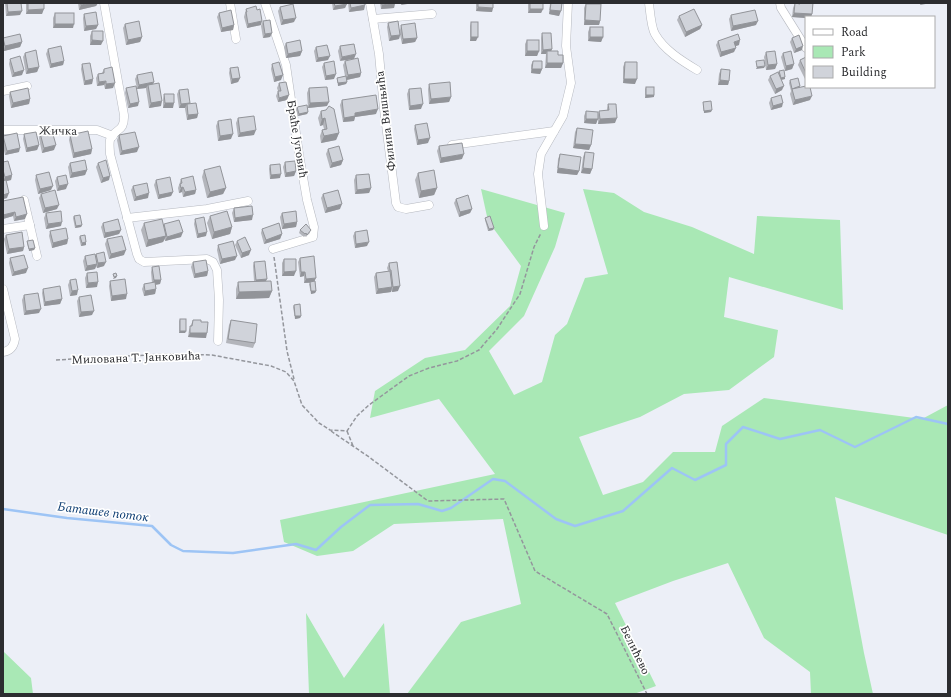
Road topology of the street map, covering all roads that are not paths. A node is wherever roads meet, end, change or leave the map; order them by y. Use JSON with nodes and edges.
{"nodes":[{"id":1,"x":104,"y":3,"type":"edge"},
{"id":2,"x":230,"y":3,"type":"edge"},
{"id":3,"x":265,"y":3,"type":"edge"},
{"id":4,"x":370,"y":3,"type":"edge"},
{"id":5,"x":568,"y":3,"type":"edge"},
{"id":6,"x":649,"y":3,"type":"edge"},
{"id":7,"x":780,"y":3,"type":"edge"},
{"id":8,"x":432,"y":14,"type":"dead end"},
{"id":9,"x":373,"y":19,"type":"junction"},
{"id":10,"x":236,"y":39,"type":"dead end"},
{"id":11,"x":805,"y":46,"type":"edge"},
{"id":12,"x":697,"y":70,"type":"dead end"},
{"id":13,"x":27,"y":86,"type":"dead end"},
{"id":14,"x":3,"y":91,"type":"edge"},
{"id":15,"x":3,"y":130,"type":"edge"},
{"id":16,"x":554,"y":132,"type":"junction"},
{"id":17,"x":113,"y":136,"type":"junction"},
{"id":18,"x":452,"y":145,"type":"edge"},
{"id":19,"x":24,"y":200,"type":"edge"},
{"id":20,"x":248,"y":202,"type":"dead end"},
{"id":21,"x":429,"y":205,"type":"dead end"},
{"id":22,"x":127,"y":218,"type":"junction"},
{"id":23,"x":30,"y":225,"type":"junction"},
{"id":24,"x":544,"y":226,"type":"road end"},
{"id":25,"x":3,"y":229,"type":"edge"},
{"id":26,"x":273,"y":249,"type":"road end"},
{"id":27,"x":37,"y":256,"type":"dead end"},
{"id":28,"x":3,"y":289,"type":"edge"},
{"id":29,"x":218,"y":341,"type":"dead end"},
{"id":30,"x":3,"y":352,"type":"edge"}],
"edges":[{"from":1,"to":17,"type":"street"},
{"from":2,"to":10,"type":"street"},
{"from":3,"to":26,"type":"street","name":"Браће Југовић"},
{"from":4,"to":9,"type":"street","name":"Филипа Вишњића"},
{"from":5,"to":16,"type":"street"},
{"from":6,"to":12,"type":"street"},
{"from":7,"to":11,"type":"street"},
{"from":8,"to":9,"type":"street"},
{"from":9,"to":21,"type":"street","name":"Филипа Вишњића"},
{"from":13,"to":14,"type":"street"},
{"from":15,"to":17,"type":"street","name":"Жичка"},
{"from":16,"to":18,"type":"street"},
{"from":16,"to":24,"type":"street"},
{"from":17,"to":22,"type":"street"},
{"from":19,"to":23,"type":"street"},
{"from":20,"to":22,"type":"street"},
{"from":22,"to":29,"type":"street"},
{"from":23,"to":25,"type":"street"},
{"from":23,"to":27,"type":"street"},
{"from":28,"to":30,"type":"street"}]}
